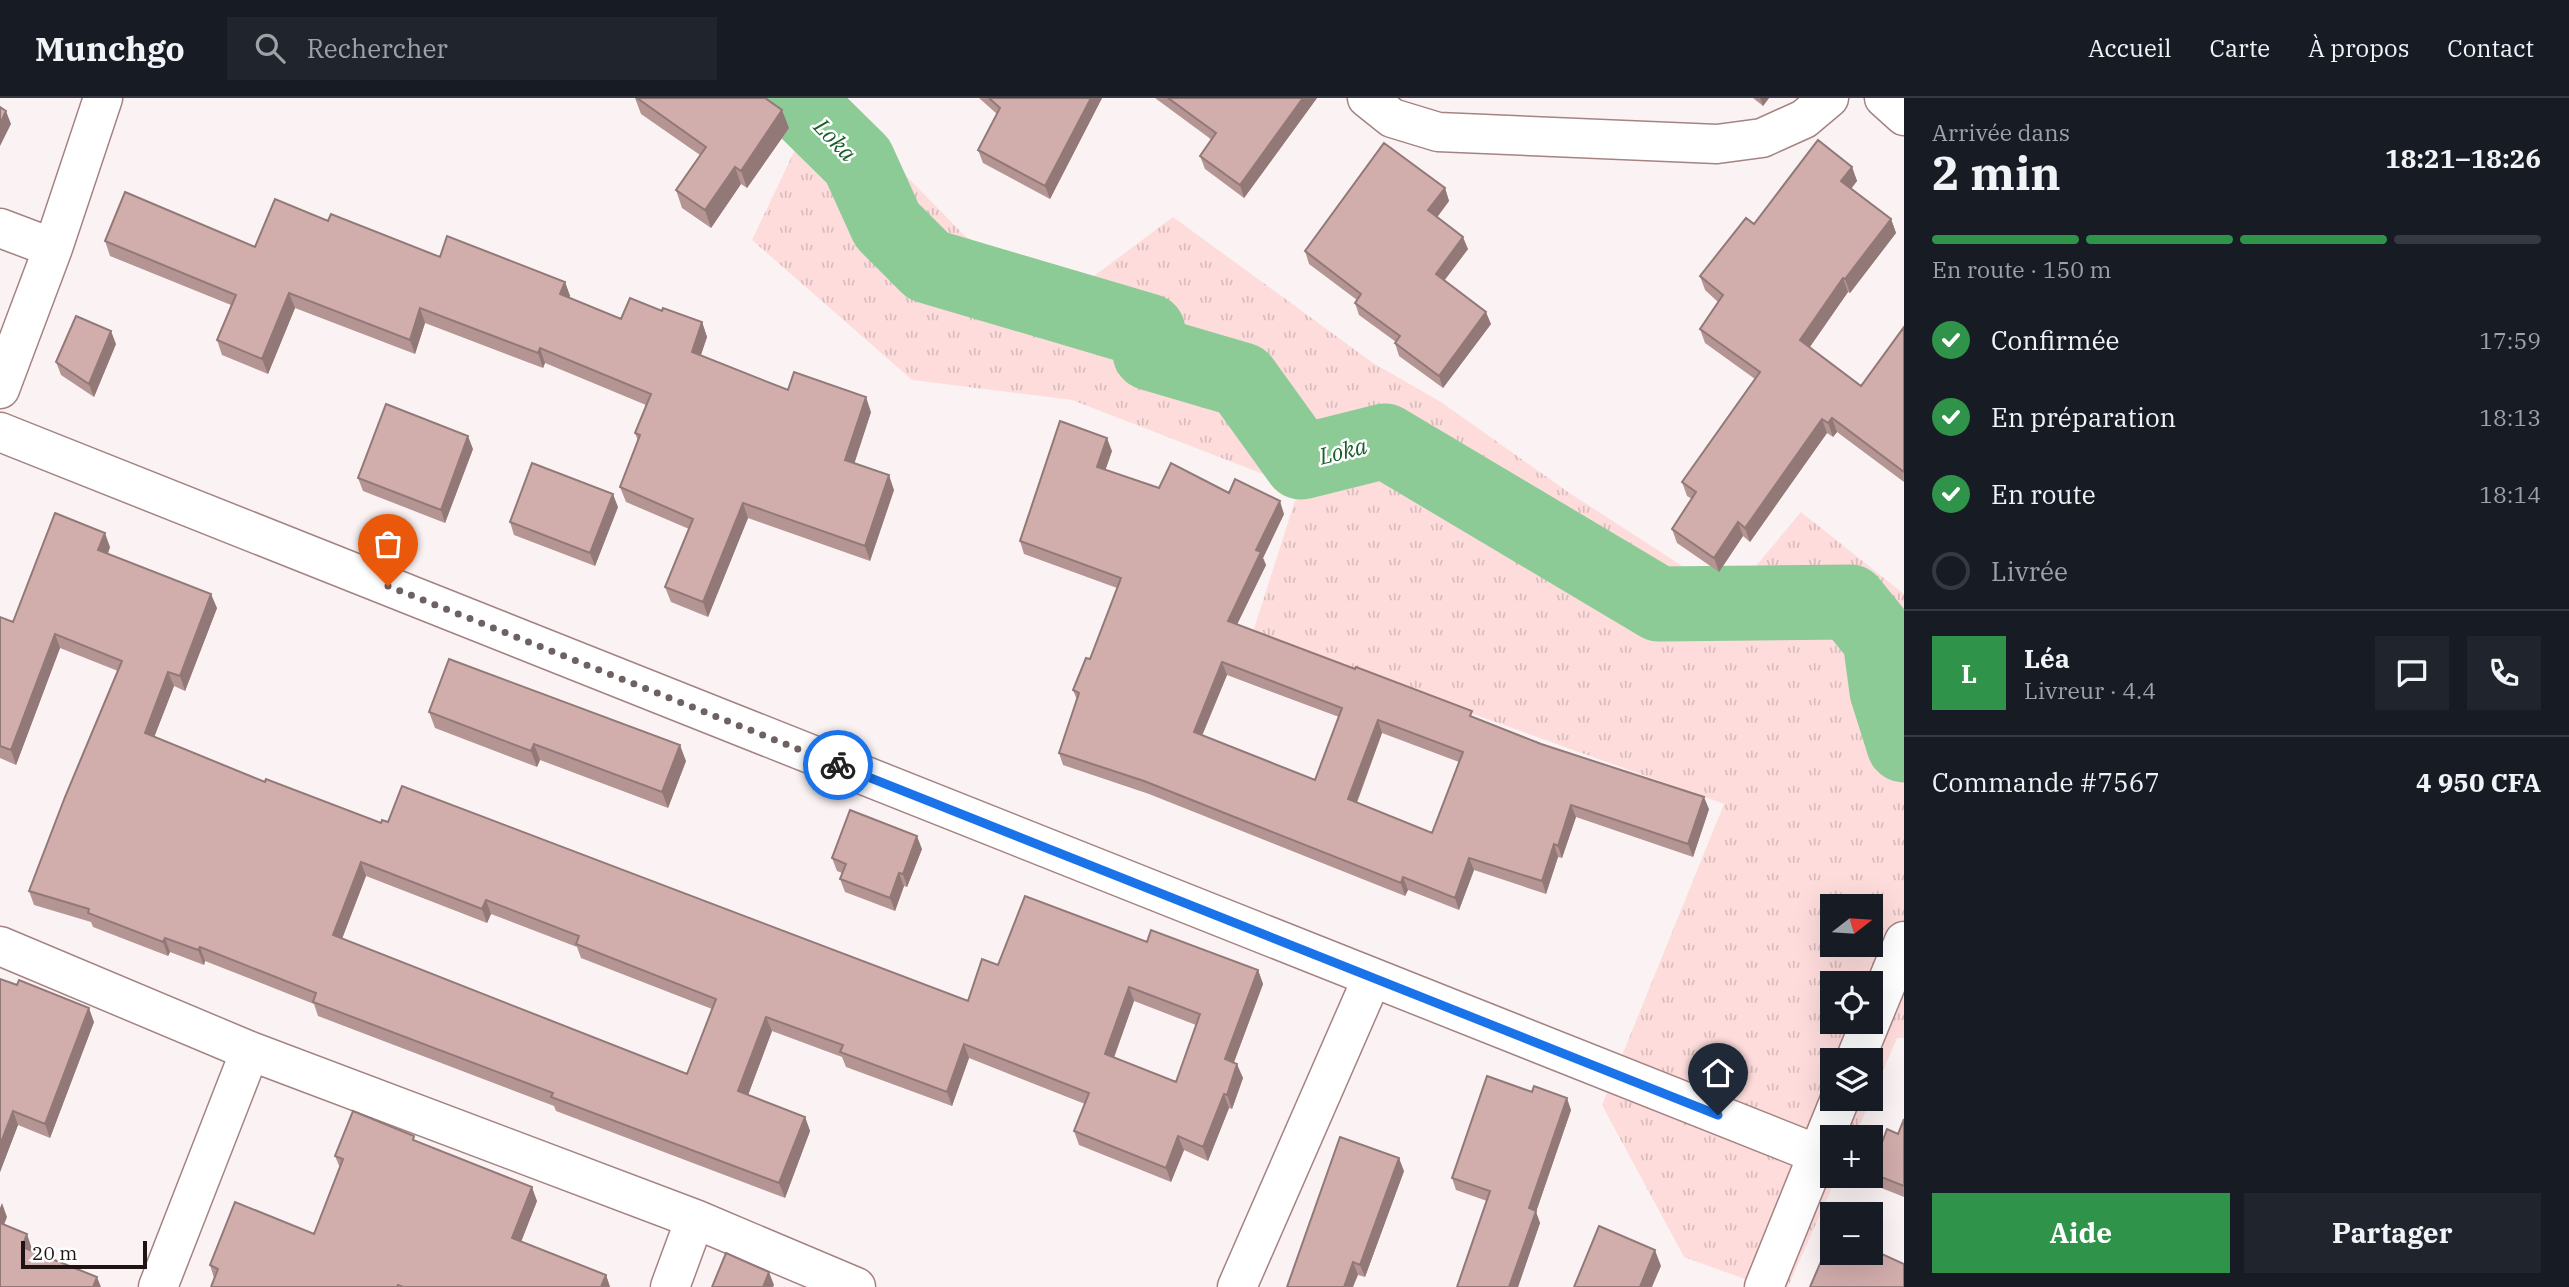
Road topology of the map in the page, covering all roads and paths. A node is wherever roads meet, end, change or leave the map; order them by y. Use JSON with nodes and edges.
{"nodes":[{"id":1,"x":103,"y":98,"type":"edge"},
{"id":2,"x":1367,"y":98,"type":"edge"},
{"id":3,"x":1829,"y":98,"type":"edge"},
{"id":4,"x":1884,"y":98,"type":"edge"},
{"id":5,"x":1904,"y":116,"type":"edge"},
{"id":6,"x":0,"y":228,"type":"edge"},
{"id":7,"x":53,"y":248,"type":"junction"},
{"id":8,"x":0,"y":389,"type":"edge"},
{"id":9,"x":0,"y":432,"type":"edge"},
{"id":10,"x":1904,"y":941,"type":"edge"},
{"id":11,"x":0,"y":946,"type":"edge"},
{"id":12,"x":1373,"y":978,"type":"junction"},
{"id":13,"x":1860,"y":1048,"type":"edge"},
{"id":14,"x":250,"y":1051,"type":"junction"},
{"id":15,"x":1835,"y":1111,"type":"edge"},
{"id":16,"x":1817,"y":1154,"type":"junction"},
{"id":17,"x":695,"y":1219,"type":"junction"},
{"id":18,"x":158,"y":1287,"type":"edge"},
{"id":19,"x":670,"y":1287,"type":"edge"},
{"id":20,"x":856,"y":1287,"type":"edge"},
{"id":21,"x":1237,"y":1287,"type":"edge"},
{"id":22,"x":1764,"y":1287,"type":"edge"}],
"edges":[{"from":1,"to":7,"type":"street"},
{"from":2,"to":3,"type":"street"},
{"from":4,"to":5,"type":"street"},
{"from":6,"to":7,"type":"street"},
{"from":7,"to":8,"type":"street"},
{"from":9,"to":12,"type":"street"},
{"from":10,"to":13,"type":"street"},
{"from":11,"to":14,"type":"street"},
{"from":12,"to":16,"type":"street"},
{"from":12,"to":21,"type":"street"},
{"from":14,"to":17,"type":"street"},
{"from":14,"to":18,"type":"street"},
{"from":15,"to":16,"type":"street"},
{"from":16,"to":22,"type":"street"},
{"from":17,"to":19,"type":"street"},
{"from":17,"to":20,"type":"street"}]}
